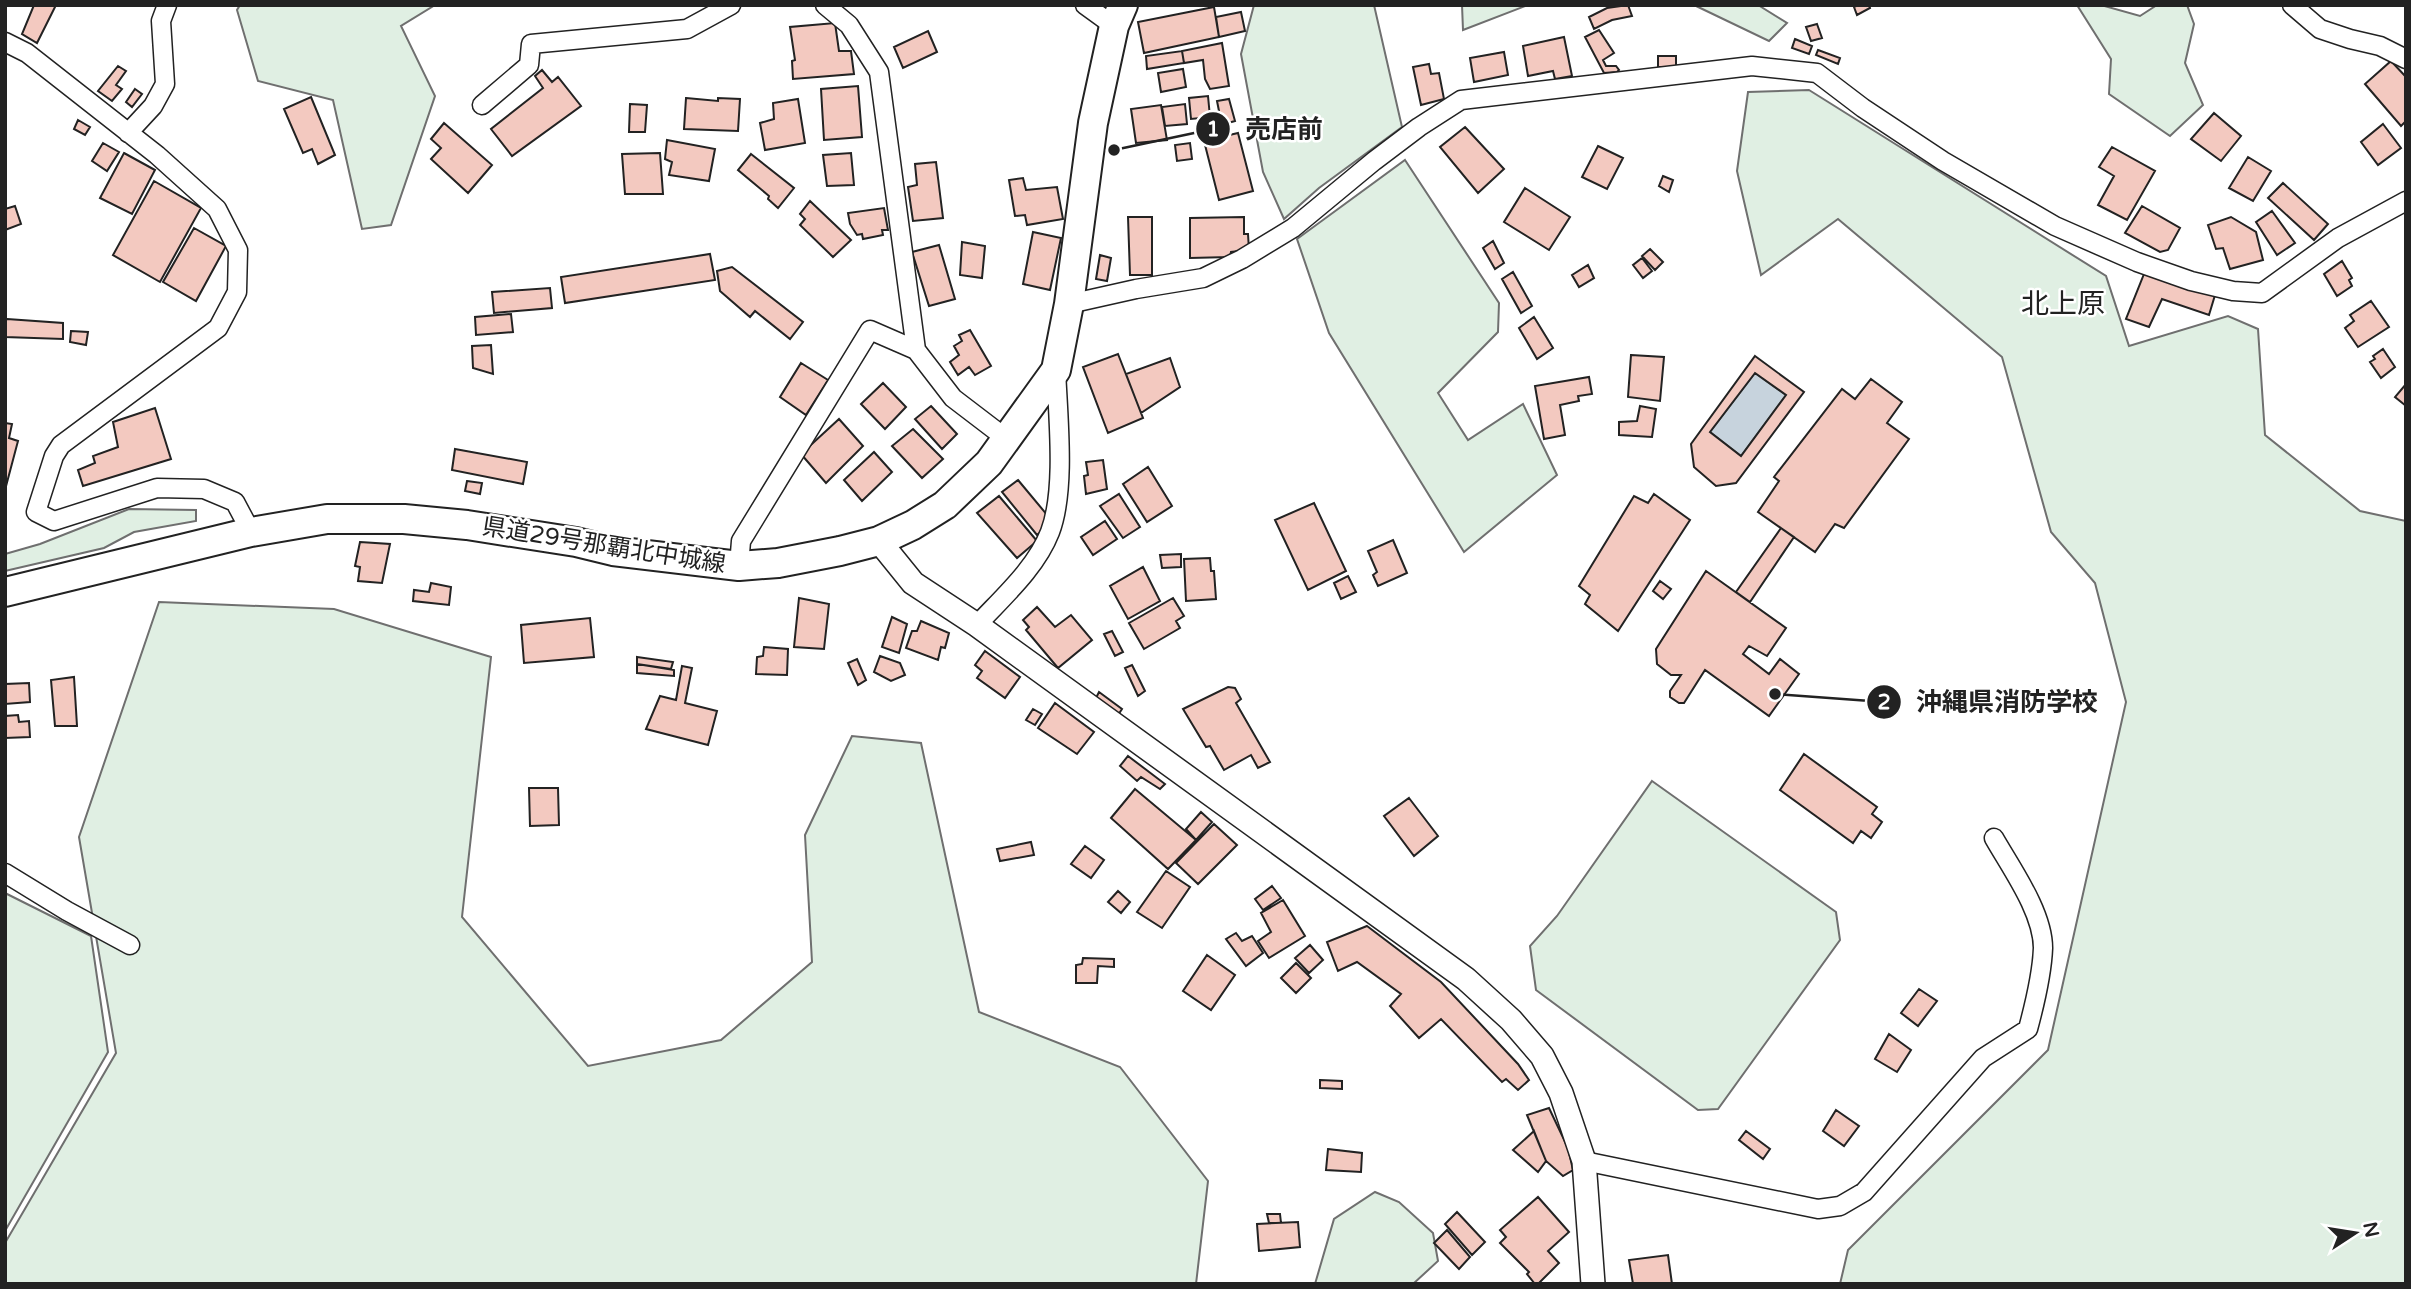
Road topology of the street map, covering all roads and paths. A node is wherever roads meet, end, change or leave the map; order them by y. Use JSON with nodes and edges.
{"nodes":[{"id":1,"x":167,"y":5,"type":"edge"},
{"id":2,"x":731,"y":5,"type":"edge"},
{"id":3,"x":825,"y":5,"type":"edge"},
{"id":4,"x":1085,"y":5,"type":"edge"},
{"id":5,"x":2292,"y":5,"type":"edge"},
{"id":6,"x":1118,"y":15,"type":"edge"},
{"id":7,"x":5,"y":42,"type":"edge"},
{"id":8,"x":2406,"y":59,"type":"edge"},
{"id":9,"x":482,"y":105,"type":"dead end"},
{"id":10,"x":128,"y":133,"type":"junction"},
{"id":11,"x":2406,"y":201,"type":"edge"},
{"id":12,"x":1069,"y":304,"type":"junction"},
{"id":13,"x":916,"y":350,"type":"junction"},
{"id":14,"x":1056,"y":370,"type":"junction"},
{"id":15,"x":1008,"y":440,"type":"junction"},
{"id":16,"x":251,"y":532,"type":"junction"},
{"id":17,"x":879,"y":541,"type":"junction"},
{"id":18,"x":739,"y":566,"type":"junction"},
{"id":19,"x":5,"y":592,"type":"edge"},
{"id":20,"x":977,"y":625,"type":"junction"},
{"id":21,"x":1994,"y":838,"type":"dead end"},
{"id":22,"x":5,"y":873,"type":"edge"},
{"id":23,"x":130,"y":945,"type":"dead end"},
{"id":24,"x":1584,"y":1161,"type":"junction"},
{"id":25,"x":1593,"y":1284,"type":"edge"}],
"edges":[{"from":1,"to":10,"type":"street"},
{"from":2,"to":9,"type":"street"},
{"from":3,"to":13,"type":"street"},
{"from":4,"to":6,"type":"street"},
{"from":5,"to":8,"type":"street"},
{"from":6,"to":12,"type":"main road","name":"県道29号那覇北中城線"},
{"from":7,"to":10,"type":"street"},
{"from":10,"to":16,"type":"street"},
{"from":11,"to":12,"type":"street"},
{"from":12,"to":14,"type":"main road","name":"県道29号那覇北中城線"},
{"from":13,"to":15,"type":"street"},
{"from":13,"to":18,"type":"street"},
{"from":14,"to":15,"type":"main road","name":"県道29号那覇北中城線"},
{"from":14,"to":20,"type":"street"},
{"from":15,"to":17,"type":"main road","name":"県道29号那覇北中城線"},
{"from":16,"to":18,"type":"main road","name":"県道29号那覇北中城線"},
{"from":16,"to":19,"type":"main road","name":"県道29号那覇北中城線"},
{"from":17,"to":18,"type":"main road","name":"県道29号那覇北中城線"},
{"from":17,"to":20,"type":"street"},
{"from":20,"to":24,"type":"street"},
{"from":21,"to":24,"type":"street"},
{"from":22,"to":23,"type":"street"},
{"from":24,"to":25,"type":"street"}]}
